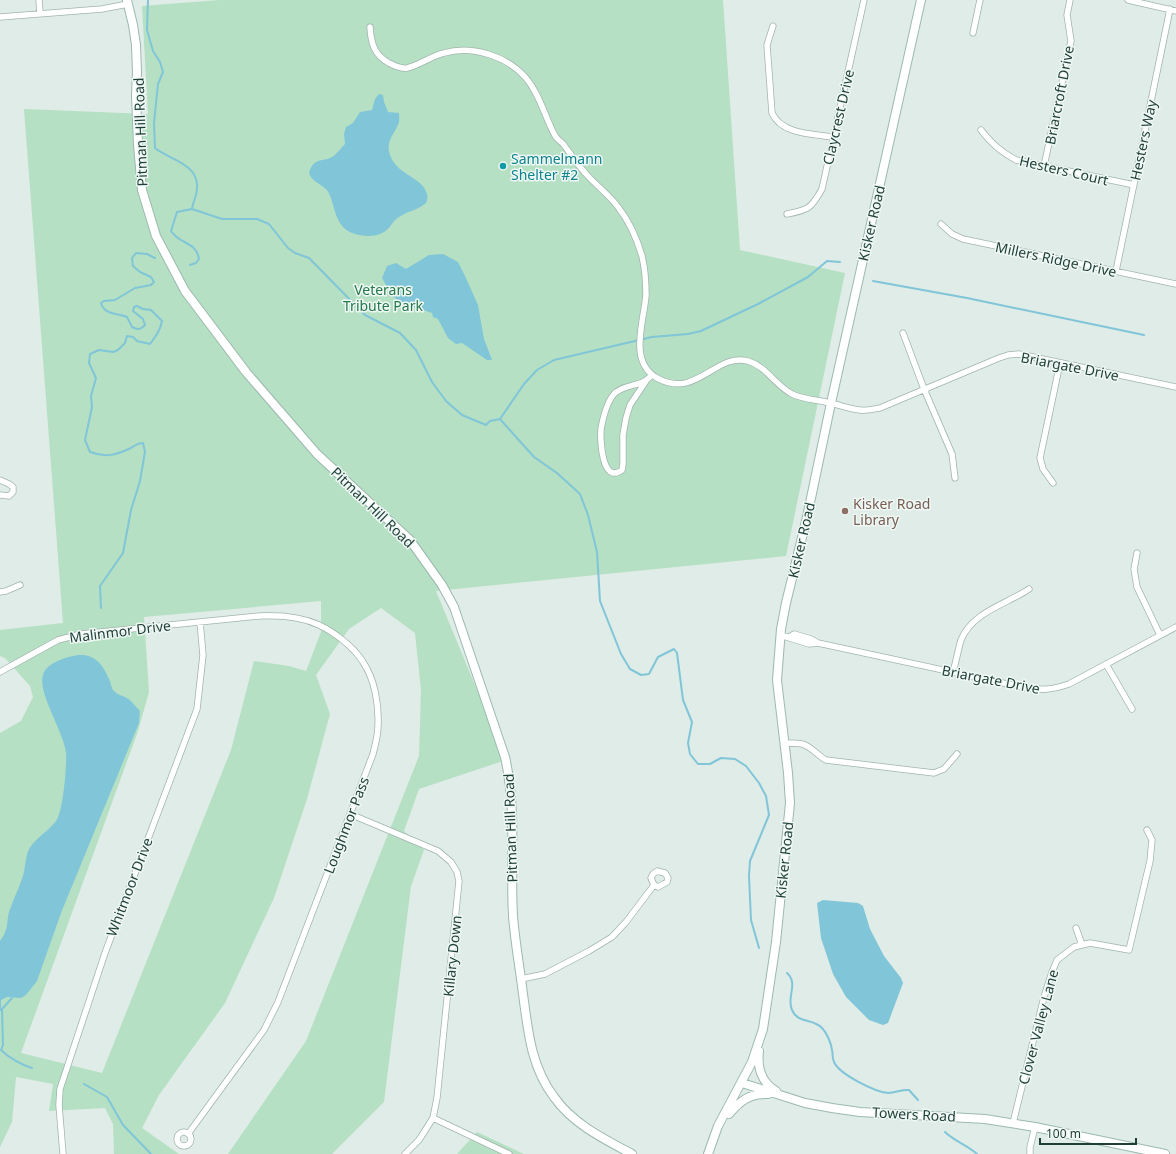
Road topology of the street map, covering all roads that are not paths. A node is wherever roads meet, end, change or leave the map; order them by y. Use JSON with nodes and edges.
{"nodes":[{"id":1,"x":39,"y":0,"type":"edge"},
{"id":2,"x":864,"y":0,"type":"edge"},
{"id":3,"x":921,"y":0,"type":"edge"},
{"id":4,"x":980,"y":0,"type":"edge"},
{"id":5,"x":1070,"y":0,"type":"edge"},
{"id":6,"x":1128,"y":0,"type":"edge"},
{"id":7,"x":127,"y":2,"type":"edge"},
{"id":8,"x":1173,"y":10,"type":"edge"},
{"id":9,"x":40,"y":13,"type":"junction"},
{"id":10,"x":0,"y":17,"type":"edge"},
{"id":11,"x":773,"y":26,"type":"dead end"},
{"id":12,"x":370,"y":27,"type":"dead end"},
{"id":13,"x":973,"y":33,"type":"dead end"},
{"id":14,"x":981,"y":130,"type":"dead end"},
{"id":15,"x":834,"y":137,"type":"junction"},
{"id":16,"x":1044,"y":166,"type":"junction"},
{"id":17,"x":1134,"y":186,"type":"junction"},
{"id":18,"x":787,"y":214,"type":"dead end"},
{"id":19,"x":941,"y":224,"type":"dead end"},
{"id":20,"x":1116,"y":271,"type":"junction"},
{"id":21,"x":1176,"y":284,"type":"edge"},
{"id":22,"x":903,"y":333,"type":"dead end"},
{"id":23,"x":1060,"y":363,"type":"junction"},
{"id":24,"x":652,"y":375,"type":"junction"},
{"id":25,"x":646,"y":380,"type":"junction"},
{"id":26,"x":1176,"y":387,"type":"edge"},
{"id":27,"x":924,"y":389,"type":"junction"},
{"id":28,"x":831,"y":403,"type":"junction"},
{"id":29,"x":955,"y":478,"type":"dead end"},
{"id":30,"x":0,"y":480,"type":"edge"},
{"id":31,"x":1053,"y":483,"type":"dead end"},
{"id":32,"x":0,"y":495,"type":"edge"},
{"id":33,"x":1137,"y":553,"type":"dead end"},
{"id":34,"x":20,"y":585,"type":"dead end"},
{"id":35,"x":1029,"y":589,"type":"dead end"},
{"id":36,"x":0,"y":592,"type":"edge"},
{"id":37,"x":200,"y":622,"type":"junction"},
{"id":38,"x":1176,"y":627,"type":"edge"},
{"id":39,"x":1160,"y":635,"type":"junction"},
{"id":40,"x":784,"y":636,"type":"junction"},
{"id":41,"x":1106,"y":664,"type":"junction"},
{"id":42,"x":0,"y":672,"type":"edge"},
{"id":43,"x":953,"y":672,"type":"junction"},
{"id":44,"x":1132,"y":709,"type":"dead end"},
{"id":45,"x":785,"y":743,"type":"junction"},
{"id":46,"x":957,"y":754,"type":"dead end"},
{"id":47,"x":350,"y":814,"type":"junction"},
{"id":48,"x":1147,"y":830,"type":"dead end"},
{"id":49,"x":654,"y":885,"type":"dead end"},
{"id":50,"x":1076,"y":928,"type":"dead end"},
{"id":51,"x":1082,"y":945,"type":"junction"},
{"id":52,"x":521,"y":979,"type":"junction"},
{"id":53,"x":760,"y":1041,"type":"junction"},
{"id":54,"x":742,"y":1083,"type":"junction"},
{"id":55,"x":776,"y":1094,"type":"junction"},
{"id":56,"x":790,"y":1098,"type":"junction"},
{"id":57,"x":433,"y":1118,"type":"junction"},
{"id":58,"x":1013,"y":1123,"type":"junction"},
{"id":59,"x":718,"y":1126,"type":"junction"},
{"id":60,"x":1035,"y":1127,"type":"junction"},
{"id":61,"x":188,"y":1134,"type":"dead end"},
{"id":62,"x":63,"y":1154,"type":"edge"},
{"id":63,"x":405,"y":1154,"type":"edge"},
{"id":64,"x":509,"y":1154,"type":"edge"},
{"id":65,"x":632,"y":1154,"type":"edge"},
{"id":66,"x":708,"y":1154,"type":"edge"},
{"id":67,"x":1030,"y":1154,"type":"edge"},
{"id":68,"x":1165,"y":1154,"type":"edge"}],
"edges":[{"from":1,"to":9,"type":"street"},
{"from":2,"to":15,"type":"street","name":"Claycrest Drive"},
{"from":3,"to":28,"type":"main road","name":"Kisker Road"},
{"from":4,"to":13,"type":"street"},
{"from":5,"to":16,"type":"street","name":"Briarcroft Drive"},
{"from":6,"to":8,"type":"street"},
{"from":7,"to":9,"type":"street"},
{"from":7,"to":52,"type":"main road","name":"Pitman Hill Road"},
{"from":8,"to":17,"type":"street","name":"Hesters Way"},
{"from":9,"to":10,"type":"street"},
{"from":11,"to":15,"type":"street"},
{"from":12,"to":24,"type":"street"},
{"from":14,"to":16,"type":"street","name":"Hesters Court"},
{"from":15,"to":18,"type":"street","name":"Claycrest Drive"},
{"from":16,"to":17,"type":"street","name":"Hesters Court"},
{"from":17,"to":20,"type":"street","name":"Hesters Way"},
{"from":19,"to":20,"type":"street","name":"Millers Ridge Drive"},
{"from":20,"to":21,"type":"street","name":"Millers Ridge Drive"},
{"from":22,"to":27,"type":"street"},
{"from":23,"to":26,"type":"street","name":"Briargate Drive"},
{"from":23,"to":27,"type":"street","name":"Briargate Drive"},
{"from":23,"to":31,"type":"street"},
{"from":24,"to":25,"type":"street"},
{"from":24,"to":28,"type":"street","name":"Briargate Drive"},
{"from":25,"to":25,"type":"street"},
{"from":27,"to":28,"type":"street","name":"Briargate Drive"},
{"from":27,"to":29,"type":"street"},
{"from":28,"to":40,"type":"main road","name":"Kisker Road"},
{"from":30,"to":32,"type":"street"},
{"from":33,"to":39,"type":"street"},
{"from":34,"to":36,"type":"street"},
{"from":35,"to":43,"type":"street"},
{"from":37,"to":42,"type":"street","name":"Malinmor Drive"},
{"from":37,"to":47,"type":"street","name":"Loughmor Pass"},
{"from":37,"to":62,"type":"street","name":"Whitmoor Drive"},
{"from":38,"to":39,"type":"street","name":"Briargate Drive"},
{"from":39,"to":41,"type":"street","name":"Briargate Drive"},
{"from":40,"to":43,"type":"street","name":"Briargate Drive"},
{"from":40,"to":45,"type":"main road","name":"Kisker Road"},
{"from":41,"to":43,"type":"street","name":"Briargate Drive"},
{"from":41,"to":44,"type":"street"},
{"from":45,"to":46,"type":"street"},
{"from":45,"to":53,"type":"main road","name":"Kisker Road"},
{"from":47,"to":57,"type":"street","name":"Killary Down"},
{"from":47,"to":61,"type":"street","name":"Loughmor Pass"},
{"from":48,"to":51,"type":"street","name":"Clover Valley Lane"},
{"from":49,"to":52,"type":"street"},
{"from":50,"to":51,"type":"street"},
{"from":51,"to":58,"type":"street","name":"Clover Valley Lane"},
{"from":52,"to":65,"type":"main road","name":"Pitman Hill Road"},
{"from":53,"to":54,"type":"main road","name":"Kisker Road"},
{"from":53,"to":56,"type":"main road"},
{"from":54,"to":55,"type":"main road","name":"Towers Road"},
{"from":54,"to":59,"type":"main road"},
{"from":55,"to":56,"type":"main road","name":"Towers Road"},
{"from":55,"to":59,"type":"main road"},
{"from":56,"to":58,"type":"main road","name":"Towers Road"},
{"from":57,"to":63,"type":"street","name":"Killary Down"},
{"from":57,"to":64,"type":"street"},
{"from":58,"to":60,"type":"main road","name":"Towers Road"},
{"from":59,"to":66,"type":"main road"},
{"from":60,"to":67,"type":"street"},
{"from":60,"to":68,"type":"main road","name":"Towers Road"}]}
